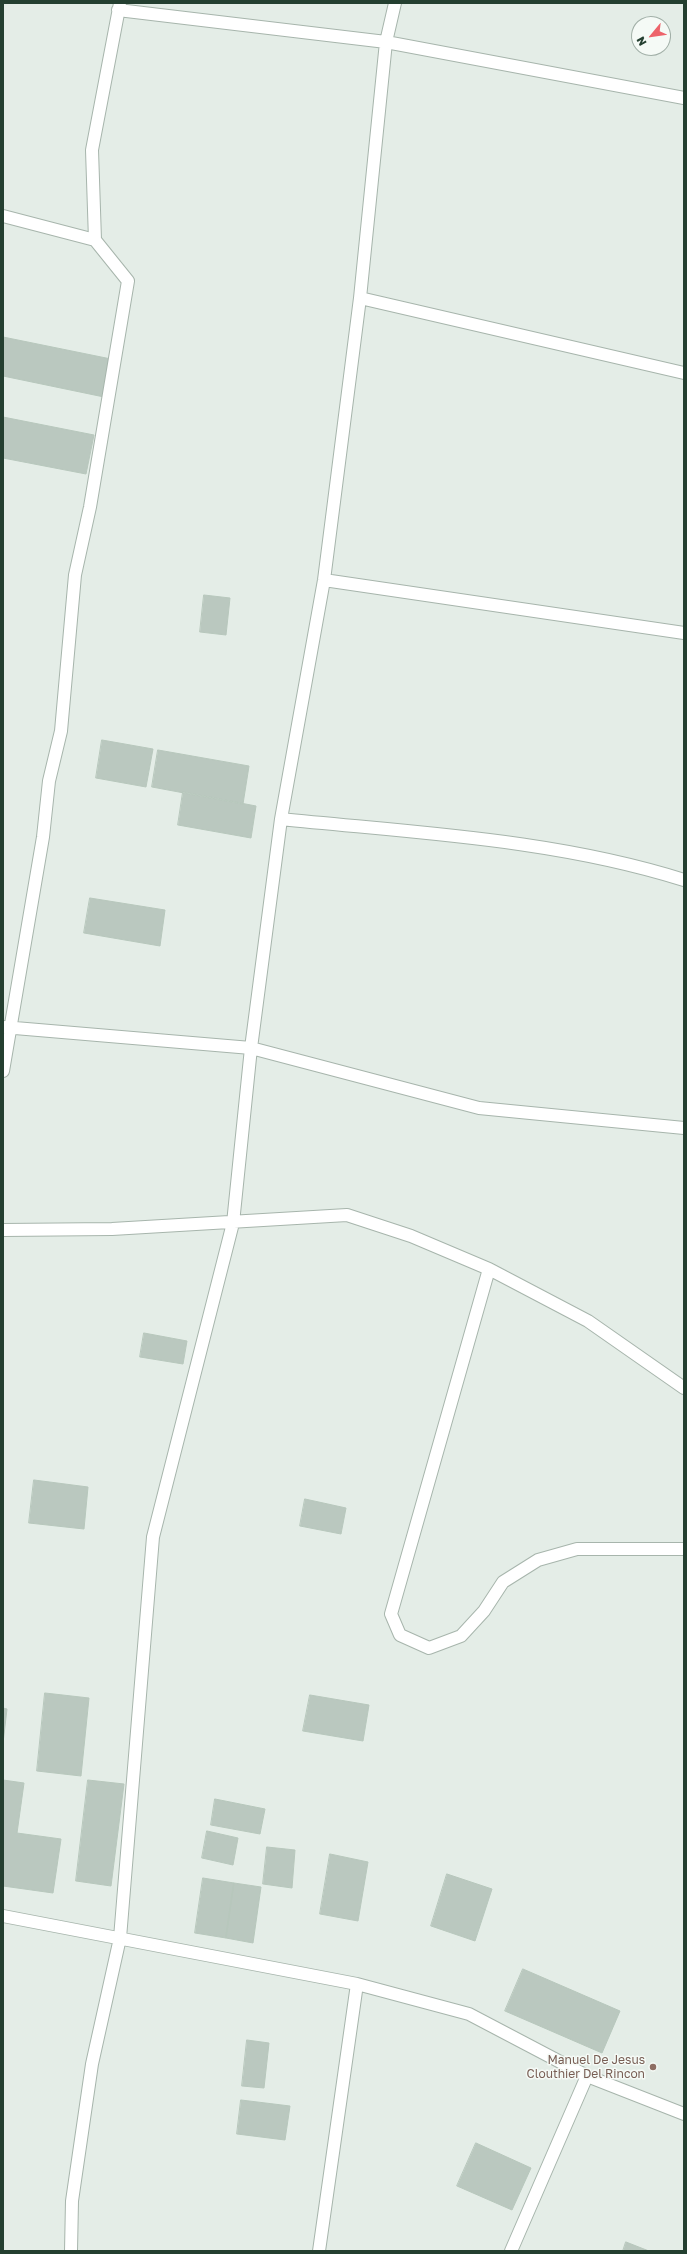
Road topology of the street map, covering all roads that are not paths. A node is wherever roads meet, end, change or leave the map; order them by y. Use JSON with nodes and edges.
{"nodes":[{"id":1,"x":395,"y":3,"type":"edge"},
{"id":2,"x":119,"y":6,"type":"edge"},
{"id":3,"x":386,"y":42,"type":"junction"},
{"id":4,"x":684,"y":98,"type":"edge"},
{"id":5,"x":3,"y":216,"type":"edge"},
{"id":6,"x":95,"y":240,"type":"junction"},
{"id":7,"x":360,"y":298,"type":"junction"},
{"id":8,"x":684,"y":372,"type":"edge"},
{"id":9,"x":324,"y":580,"type":"junction"},
{"id":10,"x":684,"y":633,"type":"edge"},
{"id":11,"x":281,"y":819,"type":"junction"},
{"id":12,"x":684,"y":880,"type":"edge"},
{"id":13,"x":6,"y":1027,"type":"edge"},
{"id":14,"x":251,"y":1048,"type":"junction"},
{"id":15,"x":3,"y":1071,"type":"edge"},
{"id":16,"x":684,"y":1128,"type":"edge"},
{"id":17,"x":233,"y":1223,"type":"junction"},
{"id":18,"x":3,"y":1230,"type":"edge"},
{"id":19,"x":489,"y":1269,"type":"junction"},
{"id":20,"x":684,"y":1388,"type":"edge"},
{"id":21,"x":684,"y":1549,"type":"edge"},
{"id":22,"x":3,"y":1916,"type":"edge"},
{"id":23,"x":120,"y":1938,"type":"junction"},
{"id":24,"x":357,"y":1984,"type":"junction"},
{"id":25,"x":587,"y":2076,"type":"junction"},
{"id":26,"x":684,"y":2114,"type":"edge"},
{"id":27,"x":71,"y":2251,"type":"edge"},
{"id":28,"x":319,"y":2251,"type":"edge"},
{"id":29,"x":511,"y":2251,"type":"edge"}],
"edges":[{"from":1,"to":3,"type":"street"},
{"from":2,"to":3,"type":"street"},
{"from":2,"to":6,"type":"street"},
{"from":3,"to":4,"type":"street"},
{"from":3,"to":7,"type":"street"},
{"from":5,"to":6,"type":"street"},
{"from":6,"to":13,"type":"street"},
{"from":7,"to":8,"type":"street"},
{"from":7,"to":9,"type":"street"},
{"from":9,"to":10,"type":"street"},
{"from":9,"to":11,"type":"street"},
{"from":11,"to":12,"type":"street"},
{"from":11,"to":14,"type":"street"},
{"from":13,"to":14,"type":"street"},
{"from":13,"to":15,"type":"street"},
{"from":14,"to":16,"type":"street"},
{"from":14,"to":17,"type":"street"},
{"from":17,"to":18,"type":"street"},
{"from":17,"to":19,"type":"street"},
{"from":17,"to":23,"type":"street"},
{"from":19,"to":20,"type":"street"},
{"from":19,"to":21,"type":"street"},
{"from":22,"to":23,"type":"street"},
{"from":23,"to":24,"type":"street"},
{"from":23,"to":27,"type":"street"},
{"from":24,"to":25,"type":"street"},
{"from":24,"to":28,"type":"street"},
{"from":25,"to":26,"type":"street"},
{"from":25,"to":29,"type":"street"}]}
